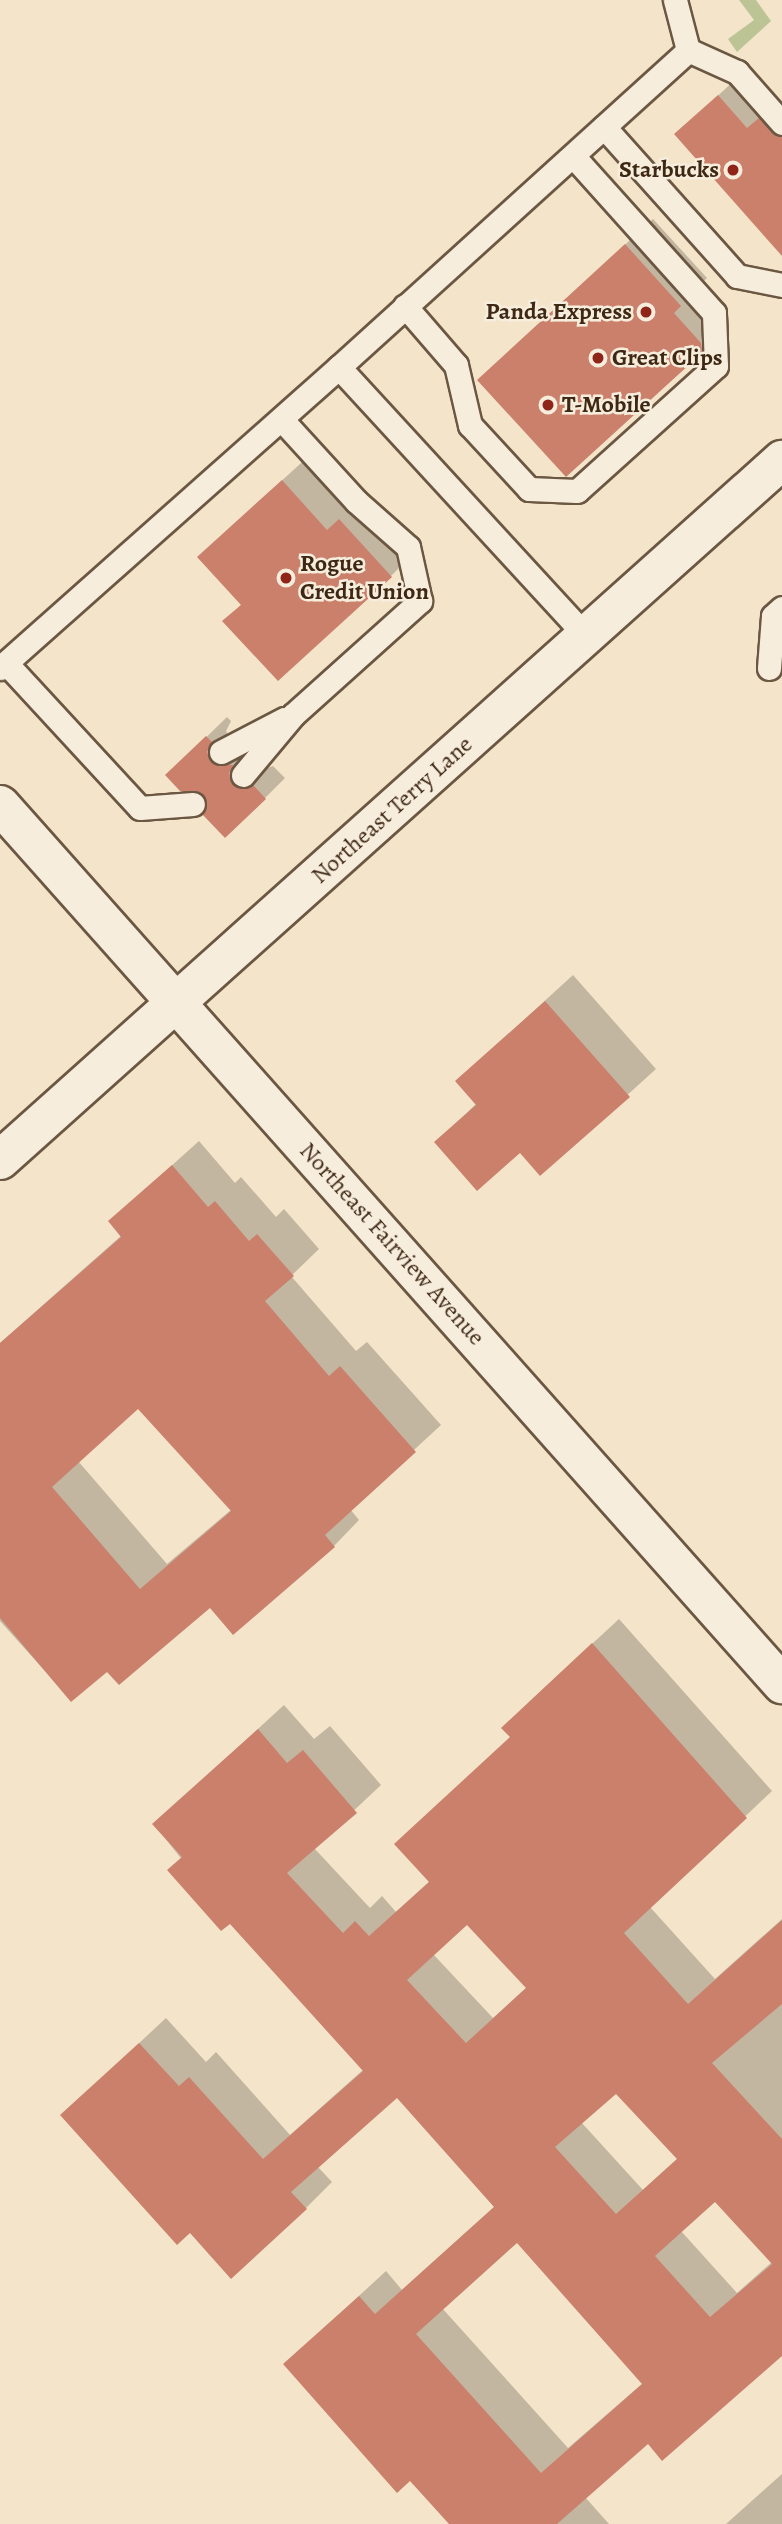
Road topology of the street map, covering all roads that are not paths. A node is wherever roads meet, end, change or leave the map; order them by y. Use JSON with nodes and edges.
{"nodes":[{"id":1,"x":675,"y":0,"type":"edge"},
{"id":2,"x":688,"y":50,"type":"junction"},
{"id":3,"x":782,"y":123,"type":"edge"},
{"id":4,"x":604,"y":127,"type":"junction"},
{"id":5,"x":573,"y":156,"type":"junction"},
{"id":6,"x":782,"y":285,"type":"edge"},
{"id":7,"x":405,"y":306,"type":"junction"},
{"id":8,"x":339,"y":367,"type":"junction"},
{"id":9,"x":281,"y":419,"type":"junction"},
{"id":10,"x":782,"y":460,"type":"edge"},
{"id":11,"x":782,"y":608,"type":"edge"},
{"id":12,"x":586,"y":636,"type":"junction"},
{"id":13,"x":3,"y":665,"type":"edge"},
{"id":14,"x":769,"y":668,"type":"dead end"},
{"id":15,"x":293,"y":715,"type":"junction"},
{"id":16,"x":220,"y":752,"type":"dead end"},
{"id":17,"x":243,"y":775,"type":"dead end"},
{"id":18,"x":188,"y":799,"type":"dead end"},
{"id":19,"x":0,"y":805,"type":"edge"},
{"id":20,"x":178,"y":1002,"type":"junction"},
{"id":21,"x":0,"y":1160,"type":"edge"},
{"id":22,"x":782,"y":1684,"type":"edge"}],
"edges":[{"from":1,"to":2,"type":"lane"},
{"from":2,"to":3,"type":"lane"},
{"from":2,"to":4,"type":"lane"},
{"from":4,"to":5,"type":"lane"},
{"from":4,"to":6,"type":"lane"},
{"from":5,"to":7,"type":"lane"},
{"from":5,"to":7,"type":"lane"},
{"from":7,"to":8,"type":"lane"},
{"from":8,"to":9,"type":"lane"},
{"from":8,"to":12,"type":"lane"},
{"from":9,"to":13,"type":"lane"},
{"from":9,"to":15,"type":"lane"},
{"from":10,"to":12,"type":"street","name":"Northeast Terry Lane"},
{"from":11,"to":14,"type":"lane"},
{"from":12,"to":20,"type":"street","name":"Northeast Terry Lane"},
{"from":13,"to":18,"type":"lane"},
{"from":15,"to":16,"type":"lane"},
{"from":15,"to":17,"type":"lane"},
{"from":19,"to":20,"type":"street","name":"Northeast Fairview Avenue"},
{"from":20,"to":21,"type":"street","name":"Northeast Terry Lane"},
{"from":20,"to":22,"type":"street","name":"Northeast Fairview Avenue"}]}
